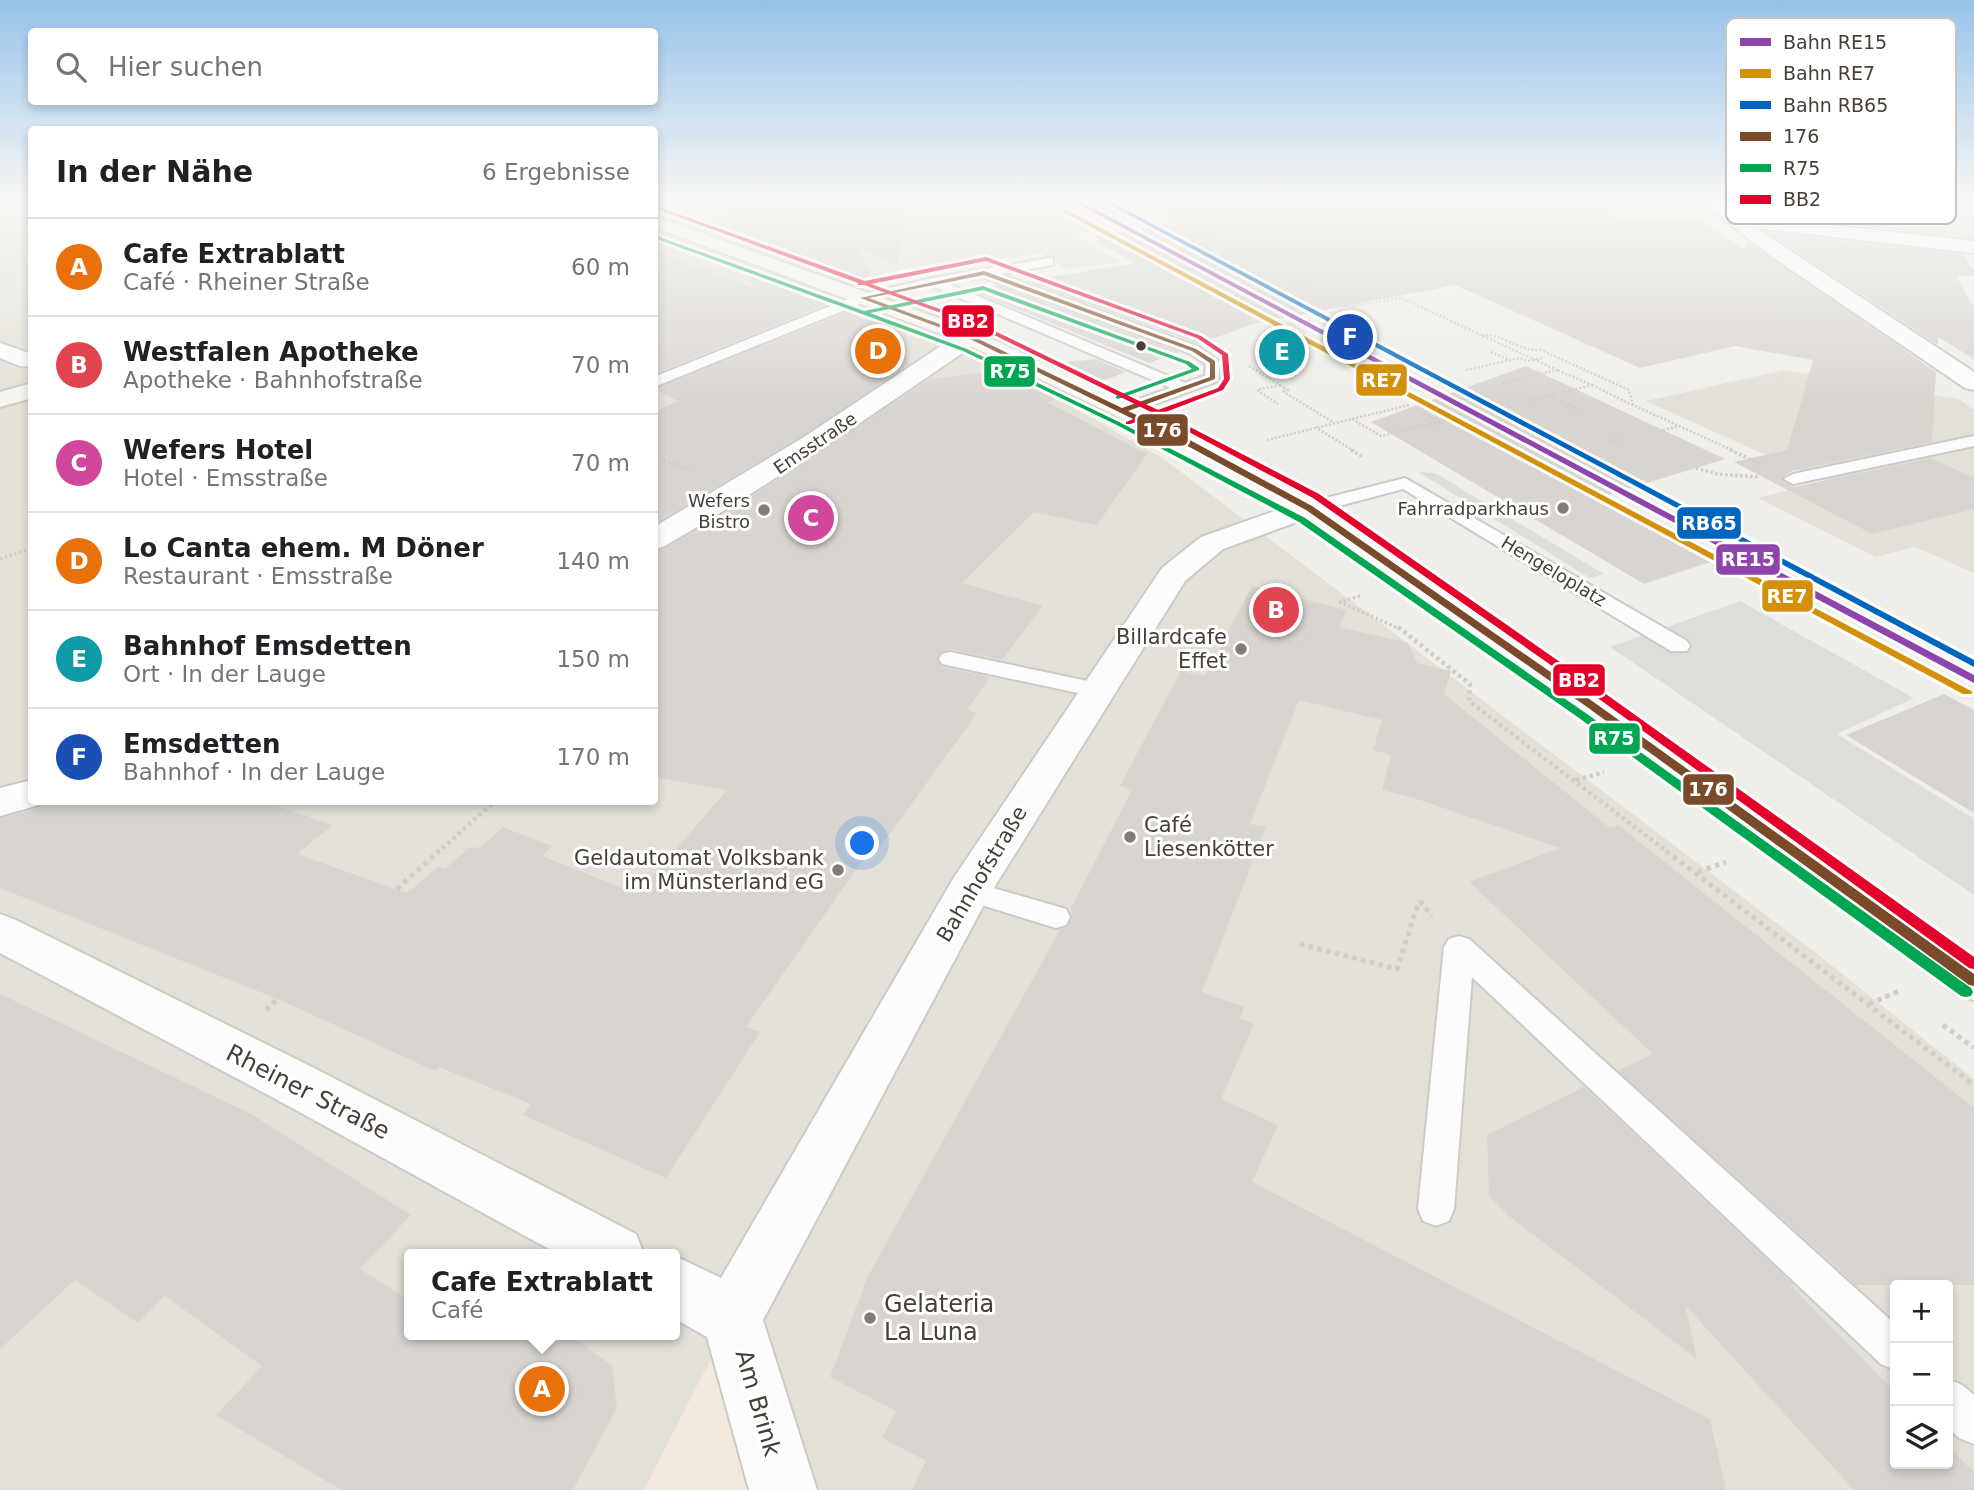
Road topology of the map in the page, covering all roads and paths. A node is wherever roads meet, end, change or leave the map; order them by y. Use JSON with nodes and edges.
{"nodes":[{"id":1,"x":780,"y":268,"type":"edge"},
{"id":2,"x":1016,"y":268,"type":"edge"},
{"id":3,"x":1265,"y":268,"type":"edge"},
{"id":4,"x":1801,"y":268,"type":"edge"},
{"id":5,"x":984,"y":273,"type":"junction"},
{"id":6,"x":933,"y":282,"type":"junction"},
{"id":7,"x":863,"y":298,"type":"junction"},
{"id":8,"x":1481,"y":335,"type":"junction"},
{"id":9,"x":970,"y":338,"type":"junction"},
{"id":10,"x":0,"y":350,"type":"edge"},
{"id":11,"x":1490,"y":352,"type":"dead end"},
{"id":12,"x":1531,"y":353,"type":"junction"},
{"id":13,"x":1509,"y":360,"type":"junction"},
{"id":14,"x":1535,"y":360,"type":"junction"},
{"id":15,"x":28,"y":361,"type":"dead end"},
{"id":16,"x":1466,"y":370,"type":"dead end"},
{"id":17,"x":1557,"y":370,"type":"junction"},
{"id":18,"x":658,"y":381,"type":"edge"},
{"id":19,"x":1502,"y":383,"type":"dead end"},
{"id":20,"x":1974,"y":383,"type":"edge"},
{"id":21,"x":1280,"y":385,"type":"dead end"},
{"id":22,"x":1592,"y":385,"type":"junction"},
{"id":23,"x":1185,"y":388,"type":"junction"},
{"id":24,"x":28,"y":391,"type":"edge"},
{"id":25,"x":1523,"y":393,"type":"dead end"},
{"id":26,"x":1548,"y":396,"type":"junction"},
{"id":27,"x":1535,"y":399,"type":"junction"},
{"id":28,"x":0,"y":400,"type":"edge"},
{"id":29,"x":1273,"y":401,"type":"dead end"},
{"id":30,"x":1529,"y":401,"type":"dead end"},
{"id":31,"x":1278,"y":404,"type":"dead end"},
{"id":32,"x":1409,"y":405,"type":"dead end"},
{"id":33,"x":1633,"y":405,"type":"junction"},
{"id":34,"x":1123,"y":410,"type":"junction"},
{"id":35,"x":1577,"y":410,"type":"dead end"},
{"id":36,"x":1429,"y":416,"type":"dead end"},
{"id":37,"x":1352,"y":418,"type":"junction"},
{"id":38,"x":1449,"y":419,"type":"dead end"},
{"id":39,"x":1440,"y":422,"type":"junction"},
{"id":40,"x":1334,"y":423,"type":"junction"},
{"id":41,"x":1679,"y":426,"type":"junction"},
{"id":42,"x":1663,"y":430,"type":"dead end"},
{"id":43,"x":1275,"y":436,"type":"dead end"},
{"id":44,"x":1619,"y":440,"type":"dead end"},
{"id":45,"x":1974,"y":440,"type":"edge"},
{"id":46,"x":1611,"y":442,"type":"dead end"},
{"id":47,"x":1931,"y":450,"type":"junction"},
{"id":48,"x":1974,"y":459,"type":"edge"},
{"id":49,"x":1696,"y":468,"type":"dead end"},
{"id":50,"x":1793,"y":479,"type":"junction"},
{"id":51,"x":1309,"y":508,"type":"junction"},
{"id":52,"x":658,"y":538,"type":"edge"},
{"id":53,"x":28,"y":549,"type":"edge"},
{"id":54,"x":0,"y":559,"type":"edge"},
{"id":55,"x":1368,"y":594,"type":"dead end"},
{"id":56,"x":1679,"y":646,"type":"dead end"},
{"id":57,"x":950,"y":659,"type":"dead end"},
{"id":58,"x":1097,"y":690,"type":"junction"},
{"id":59,"x":1605,"y":771,"type":"dead end"},
{"id":60,"x":1575,"y":780,"type":"junction"},
{"id":61,"x":28,"y":794,"type":"edge"},
{"id":62,"x":0,"y":802,"type":"edge"},
{"id":63,"x":491,"y":805,"type":"edge"},
{"id":64,"x":1726,"y":862,"type":"dead end"},
{"id":65,"x":1697,"y":873,"type":"junction"},
{"id":66,"x":397,"y":889,"type":"dead end"},
{"id":67,"x":969,"y":891,"type":"junction"},
{"id":68,"x":1419,"y":901,"type":"dead end"},
{"id":69,"x":1056,"y":918,"type":"dead end"},
{"id":70,"x":0,"y":932,"type":"edge"},
{"id":71,"x":1300,"y":944,"type":"dead end"},
{"id":72,"x":1974,"y":981,"type":"edge"},
{"id":73,"x":1899,"y":991,"type":"dead end"},
{"id":74,"x":1868,"y":1004,"type":"junction"},
{"id":75,"x":1974,"y":1085,"type":"edge"},
{"id":76,"x":1436,"y":1209,"type":"dead end"},
{"id":77,"x":606,"y":1249,"type":"edge"},
{"id":78,"x":680,"y":1289,"type":"edge"},
{"id":79,"x":732,"y":1317,"type":"junction"},
{"id":80,"x":1890,"y":1345,"type":"edge"},
{"id":81,"x":1953,"y":1404,"type":"edge"},
{"id":82,"x":1974,"y":1423,"type":"edge"},
{"id":83,"x":783,"y":1490,"type":"edge"}],
"edges":[{"from":1,"to":7,"type":"street"},
{"from":2,"to":5,"type":"lane"},
{"from":3,"to":8,"type":"path"},
{"from":4,"to":20,"type":"street"},
{"from":5,"to":6,"type":"lane"},
{"from":5,"to":23,"type":"lane"},
{"from":6,"to":7,"type":"lane"},
{"from":6,"to":23,"type":"lane"},
{"from":7,"to":9,"type":"street"},
{"from":7,"to":18,"type":"lane"},
{"from":8,"to":12,"type":"path"},
{"from":8,"to":14,"type":"path"},
{"from":9,"to":34,"type":"street"},
{"from":9,"to":52,"type":"street","name":"Emsstraße"},
{"from":10,"to":15,"type":"street"},
{"from":11,"to":13,"type":"path"},
{"from":12,"to":14,"type":"path"},
{"from":12,"to":33,"type":"path"},
{"from":13,"to":14,"type":"path"},
{"from":13,"to":16,"type":"path"},
{"from":14,"to":17,"type":"path"},
{"from":17,"to":19,"type":"path"},
{"from":17,"to":22,"type":"path"},
{"from":21,"to":40,"type":"path"},
{"from":22,"to":26,"type":"path"},
{"from":22,"to":33,"type":"path"},
{"from":23,"to":34,"type":"lane"},
{"from":24,"to":28,"type":"street"},
{"from":25,"to":27,"type":"path"},
{"from":26,"to":27,"type":"path"},
{"from":26,"to":35,"type":"path"},
{"from":27,"to":30,"type":"path"},
{"from":29,"to":31,"type":"path"},
{"from":32,"to":37,"type":"path"},
{"from":33,"to":41,"type":"path"},
{"from":34,"to":51,"type":"street"},
{"from":36,"to":39,"type":"path"},
{"from":37,"to":39,"type":"path"},
{"from":37,"to":40,"type":"path"},
{"from":38,"to":39,"type":"path"},
{"from":40,"to":43,"type":"path"},
{"from":41,"to":42,"type":"path"},
{"from":41,"to":50,"type":"path"},
{"from":44,"to":46,"type":"path"},
{"from":45,"to":47,"type":"lane"},
{"from":47,"to":48,"type":"lane"},
{"from":47,"to":50,"type":"lane"},
{"from":49,"to":50,"type":"path"},
{"from":51,"to":56,"type":"lane","name":"Hengeloplatz"},
{"from":51,"to":58,"type":"street","name":"Bahnhofstraße"},
{"from":51,"to":72,"type":"street"},
{"from":53,"to":54,"type":"path"},
{"from":55,"to":60,"type":"path"},
{"from":57,"to":58,"type":"lane"},
{"from":58,"to":67,"type":"street","name":"Bahnhofstraße"},
{"from":59,"to":60,"type":"path"},
{"from":60,"to":65,"type":"path"},
{"from":61,"to":62,"type":"street"},
{"from":63,"to":66,"type":"path"},
{"from":64,"to":65,"type":"path"},
{"from":65,"to":74,"type":"path"},
{"from":67,"to":69,"type":"lane"},
{"from":67,"to":79,"type":"street","name":"Bahnhofstraße"},
{"from":68,"to":71,"type":"path"},
{"from":70,"to":77,"type":"street","name":"Rheiner Straße"},
{"from":73,"to":74,"type":"path"},
{"from":74,"to":75,"type":"path"},
{"from":76,"to":80,"type":"lane"},
{"from":78,"to":79,"type":"street"},
{"from":79,"to":83,"type":"street","name":"Am Brink"},
{"from":81,"to":82,"type":"lane"}]}
